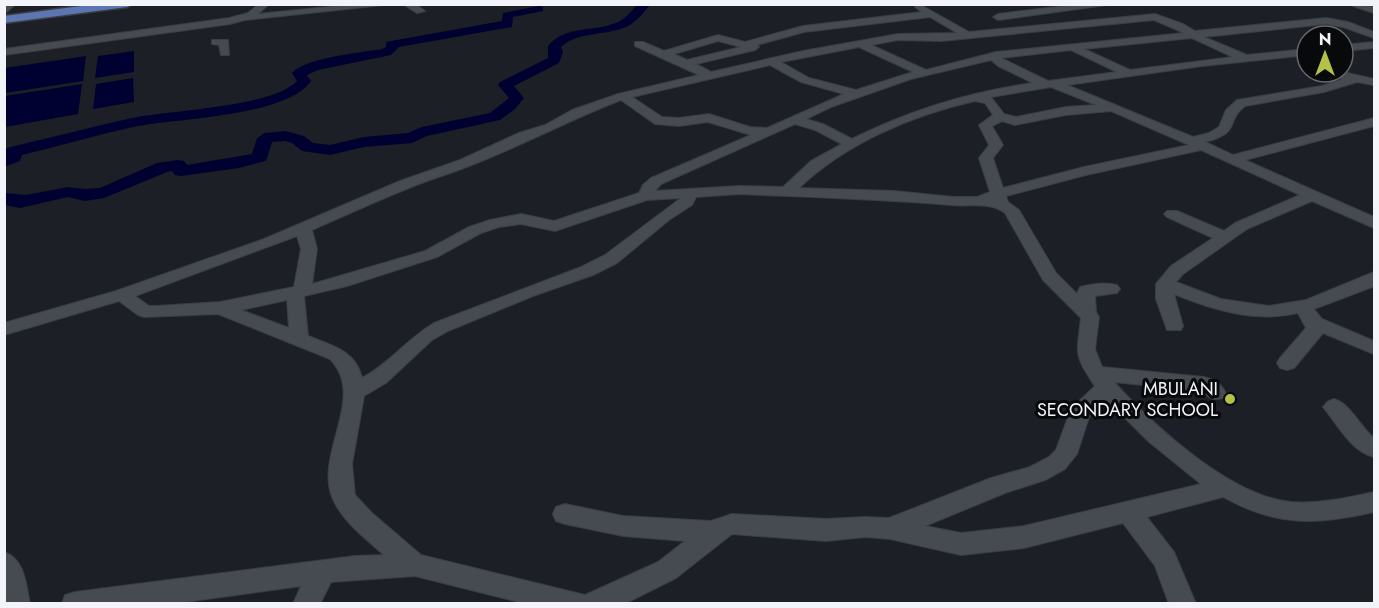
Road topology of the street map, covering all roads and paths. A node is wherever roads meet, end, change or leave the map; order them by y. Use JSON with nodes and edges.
{"nodes":[{"id":1,"x":12,"y":4,"type":"edge"},
{"id":2,"x":84,"y":4,"type":"edge"},
{"id":3,"x":127,"y":4,"type":"edge"},
{"id":4,"x":265,"y":4,"type":"edge"},
{"id":5,"x":389,"y":4,"type":"edge"},
{"id":6,"x":407,"y":4,"type":"edge"},
{"id":7,"x":916,"y":4,"type":"edge"},
{"id":8,"x":1356,"y":4,"type":"edge"},
{"id":9,"x":1110,"y":5,"type":"edge"},
{"id":10,"x":1374,"y":10,"type":"edge"},
{"id":11,"x":4,"y":11,"type":"edge"},
{"id":12,"x":420,"y":11,"type":"dead end"},
{"id":13,"x":59,"y":13,"type":"junction"},
{"id":14,"x":930,"y":14,"type":"junction"},
{"id":15,"x":998,"y":17,"type":"dead end"},
{"id":16,"x":1155,"y":17,"type":"junction"},
{"id":17,"x":241,"y":19,"type":"junction"},
{"id":18,"x":4,"y":20,"type":"edge"},
{"id":19,"x":100,"y":25,"type":"dead end"},
{"id":20,"x":1039,"y":29,"type":"junction"},
{"id":21,"x":966,"y":35,"type":"junction"},
{"id":22,"x":1196,"y":35,"type":"junction"},
{"id":23,"x":1374,"y":35,"type":"edge"},
{"id":24,"x":87,"y":40,"type":"junction"},
{"id":25,"x":639,"y":44,"type":"dead end"},
{"id":26,"x":861,"y":44,"type":"junction"},
{"id":27,"x":1374,"y":45,"type":"edge"},
{"id":28,"x":748,"y":46,"type":"junction"},
{"id":29,"x":1355,"y":47,"type":"edge"},
{"id":30,"x":1074,"y":48,"type":"junction"},
{"id":31,"x":4,"y":52,"type":"edge"},
{"id":32,"x":1295,"y":53,"type":"edge"},
{"id":33,"x":664,"y":54,"type":"junction"},
{"id":34,"x":1274,"y":54,"type":"junction"},
{"id":35,"x":993,"y":56,"type":"junction"},
{"id":36,"x":1245,"y":58,"type":"junction"},
{"id":37,"x":781,"y":61,"type":"junction"},
{"id":38,"x":1295,"y":61,"type":"edge"},
{"id":39,"x":686,"y":63,"type":"junction"},
{"id":40,"x":924,"y":73,"type":"junction"},
{"id":41,"x":1130,"y":73,"type":"junction"},
{"id":42,"x":710,"y":76,"type":"junction"},
{"id":43,"x":1356,"y":78,"type":"joint"},
{"id":44,"x":1374,"y":82,"type":"edge"},
{"id":45,"x":1051,"y":84,"type":"junction"},
{"id":46,"x":856,"y":94,"type":"junction"},
{"id":47,"x":622,"y":96,"type":"junction"},
{"id":48,"x":974,"y":97,"type":"junction"},
{"id":49,"x":1112,"y":108,"type":"junction"},
{"id":50,"x":999,"y":116,"type":"junction"},
{"id":51,"x":794,"y":118,"type":"junction"},
{"id":52,"x":1374,"y":122,"type":"edge"},
{"id":53,"x":1360,"y":124,"type":"junction"},
{"id":54,"x":1374,"y":130,"type":"edge"},
{"id":55,"x":768,"y":131,"type":"junction"},
{"id":56,"x":852,"y":144,"type":"junction"},
{"id":57,"x":1197,"y":144,"type":"junction"},
{"id":58,"x":1232,"y":159,"type":"junction"},
{"id":59,"x":690,"y":192,"type":"junction"},
{"id":60,"x":785,"y":193,"type":"junction"},
{"id":61,"x":1313,"y":195,"type":"junction"},
{"id":62,"x":646,"y":196,"type":"junction"},
{"id":63,"x":1000,"y":199,"type":"junction"},
{"id":64,"x":1172,"y":214,"type":"dead end"},
{"id":65,"x":1374,"y":223,"type":"edge"},
{"id":66,"x":303,"y":227,"type":"junction"},
{"id":67,"x":1224,"y":237,"type":"junction"},
{"id":68,"x":1374,"y":277,"type":"edge"},
{"id":69,"x":1165,"y":284,"type":"junction"},
{"id":70,"x":1111,"y":289,"type":"dead end"},
{"id":71,"x":299,"y":291,"type":"junction"},
{"id":72,"x":122,"y":295,"type":"junction"},
{"id":73,"x":1303,"y":307,"type":"junction"},
{"id":74,"x":220,"y":308,"type":"junction"},
{"id":75,"x":1087,"y":314,"type":"junction"},
{"id":76,"x":1315,"y":323,"type":"junction"},
{"id":77,"x":1174,"y":326,"type":"dead end"},
{"id":78,"x":4,"y":329,"type":"edge"},
{"id":79,"x":298,"y":338,"type":"junction"},
{"id":80,"x":1374,"y":348,"type":"edge"},
{"id":81,"x":1287,"y":363,"type":"dead end"},
{"id":82,"x":1101,"y":380,"type":"junction"},
{"id":83,"x":353,"y":384,"type":"junction"},
{"id":84,"x":1216,"y":393,"type":"dead end"},
{"id":85,"x":1334,"y":406,"type":"dead end"},
{"id":86,"x":1374,"y":449,"type":"edge"},
{"id":87,"x":1226,"y":487,"type":"junction"},
{"id":88,"x":1372,"y":508,"type":"edge"},
{"id":89,"x":1129,"y":512,"type":"junction"},
{"id":90,"x":565,"y":514,"type":"dead end"},
{"id":91,"x":890,"y":529,"type":"junction"},
{"id":92,"x":715,"y":532,"type":"junction"},
{"id":93,"x":4,"y":563,"type":"edge"},
{"id":94,"x":415,"y":565,"type":"junction"},
{"id":95,"x":323,"y":571,"type":"junction"},
{"id":96,"x":158,"y":597,"type":"edge"},
{"id":97,"x":17,"y":603,"type":"edge"},
{"id":98,"x":75,"y":603,"type":"edge"},
{"id":99,"x":306,"y":603,"type":"edge"},
{"id":100,"x":576,"y":603,"type":"edge"},
{"id":101,"x":595,"y":603,"type":"edge"},
{"id":102,"x":1183,"y":603,"type":"edge"}],
"edges":[{"from":1,"to":11,"type":"street"},
{"from":2,"to":13,"type":"street"},
{"from":3,"to":13,"type":"main road"},
{"from":4,"to":17,"type":"street"},
{"from":5,"to":17,"type":"street"},
{"from":6,"to":12,"type":"street"},
{"from":7,"to":14,"type":"street"},
{"from":8,"to":10,"type":"street"},
{"from":9,"to":15,"type":"street"},
{"from":9,"to":16,"type":"street"},
{"from":13,"to":18,"type":"main road"},
{"from":14,"to":21,"type":"street"},
{"from":14,"to":28,"type":"street"},
{"from":16,"to":20,"type":"street"},
{"from":16,"to":22,"type":"street"},
{"from":17,"to":24,"type":"street"},
{"from":19,"to":24,"type":"street"},
{"from":20,"to":21,"type":"street"},
{"from":20,"to":30,"type":"street"},
{"from":21,"to":26,"type":"street"},
{"from":22,"to":23,"type":"street"},
{"from":22,"to":30,"type":"street"},
{"from":22,"to":36,"type":"street"},
{"from":24,"to":31,"type":"street"},
{"from":25,"to":33,"type":"street"},
{"from":26,"to":37,"type":"street"},
{"from":26,"to":40,"type":"street"},
{"from":27,"to":29,"type":"street"},
{"from":28,"to":33,"type":"street"},
{"from":28,"to":37,"type":"street"},
{"from":28,"to":39,"type":"street"},
{"from":30,"to":35,"type":"street"},
{"from":30,"to":41,"type":"street"},
{"from":32,"to":34,"type":"street"},
{"from":33,"to":39,"type":"street"},
{"from":34,"to":36,"type":"street"},
{"from":34,"to":38,"type":"street"},
{"from":35,"to":40,"type":"street"},
{"from":35,"to":45,"type":"street"},
{"from":36,"to":41,"type":"street"},
{"from":37,"to":42,"type":"street"},
{"from":37,"to":46,"type":"street"},
{"from":39,"to":42,"type":"street"},
{"from":40,"to":46,"type":"street"},
{"from":41,"to":45,"type":"street"},
{"from":42,"to":47,"type":"street"},
{"from":43,"to":44,"type":"street"},
{"from":43,"to":57,"type":"street"},
{"from":45,"to":48,"type":"street"},
{"from":45,"to":49,"type":"street"},
{"from":46,"to":51,"type":"street"},
{"from":47,"to":55,"type":"street"},
{"from":47,"to":66,"type":"street"},
{"from":48,"to":50,"type":"street"},
{"from":48,"to":56,"type":"street"},
{"from":49,"to":50,"type":"street"},
{"from":49,"to":57,"type":"street"},
{"from":50,"to":63,"type":"street"},
{"from":51,"to":55,"type":"street"},
{"from":51,"to":56,"type":"street"},
{"from":52,"to":53,"type":"street"},
{"from":53,"to":54,"type":"street"},
{"from":53,"to":58,"type":"street"},
{"from":55,"to":62,"type":"street"},
{"from":56,"to":60,"type":"street"},
{"from":57,"to":58,"type":"street"},
{"from":57,"to":63,"type":"street"},
{"from":58,"to":61,"type":"street"},
{"from":59,"to":60,"type":"street"},
{"from":59,"to":62,"type":"street"},
{"from":59,"to":83,"type":"street"},
{"from":60,"to":63,"type":"street"},
{"from":61,"to":65,"type":"street"},
{"from":61,"to":67,"type":"street"},
{"from":62,"to":71,"type":"street"},
{"from":63,"to":75,"type":"street"},
{"from":64,"to":67,"type":"street"},
{"from":66,"to":71,"type":"street"},
{"from":66,"to":72,"type":"street"},
{"from":67,"to":69,"type":"street"},
{"from":68,"to":73,"type":"street"},
{"from":69,"to":73,"type":"street"},
{"from":69,"to":77,"type":"street"},
{"from":70,"to":75,"type":"street"},
{"from":71,"to":74,"type":"street"},
{"from":71,"to":79,"type":"street"},
{"from":72,"to":74,"type":"street"},
{"from":72,"to":78,"type":"street"},
{"from":73,"to":76,"type":"street"},
{"from":74,"to":79,"type":"street"},
{"from":75,"to":82,"type":"street"},
{"from":76,"to":80,"type":"street"},
{"from":76,"to":81,"type":"street"},
{"from":79,"to":83,"type":"street"},
{"from":82,"to":84,"type":"street"},
{"from":82,"to":87,"type":"street"},
{"from":82,"to":91,"type":"street"},
{"from":83,"to":94,"type":"street"},
{"from":85,"to":86,"type":"street"},
{"from":87,"to":88,"type":"street"},
{"from":87,"to":89,"type":"street"},
{"from":89,"to":91,"type":"street"},
{"from":89,"to":102,"type":"street"},
{"from":90,"to":92,"type":"street"},
{"from":91,"to":92,"type":"street"},
{"from":92,"to":101,"type":"street"},
{"from":93,"to":97,"type":"street"},
{"from":94,"to":95,"type":"street"},
{"from":94,"to":100,"type":"street"},
{"from":95,"to":96,"type":"street"},
{"from":95,"to":99,"type":"street"},
{"from":96,"to":98,"type":"street"}]}
